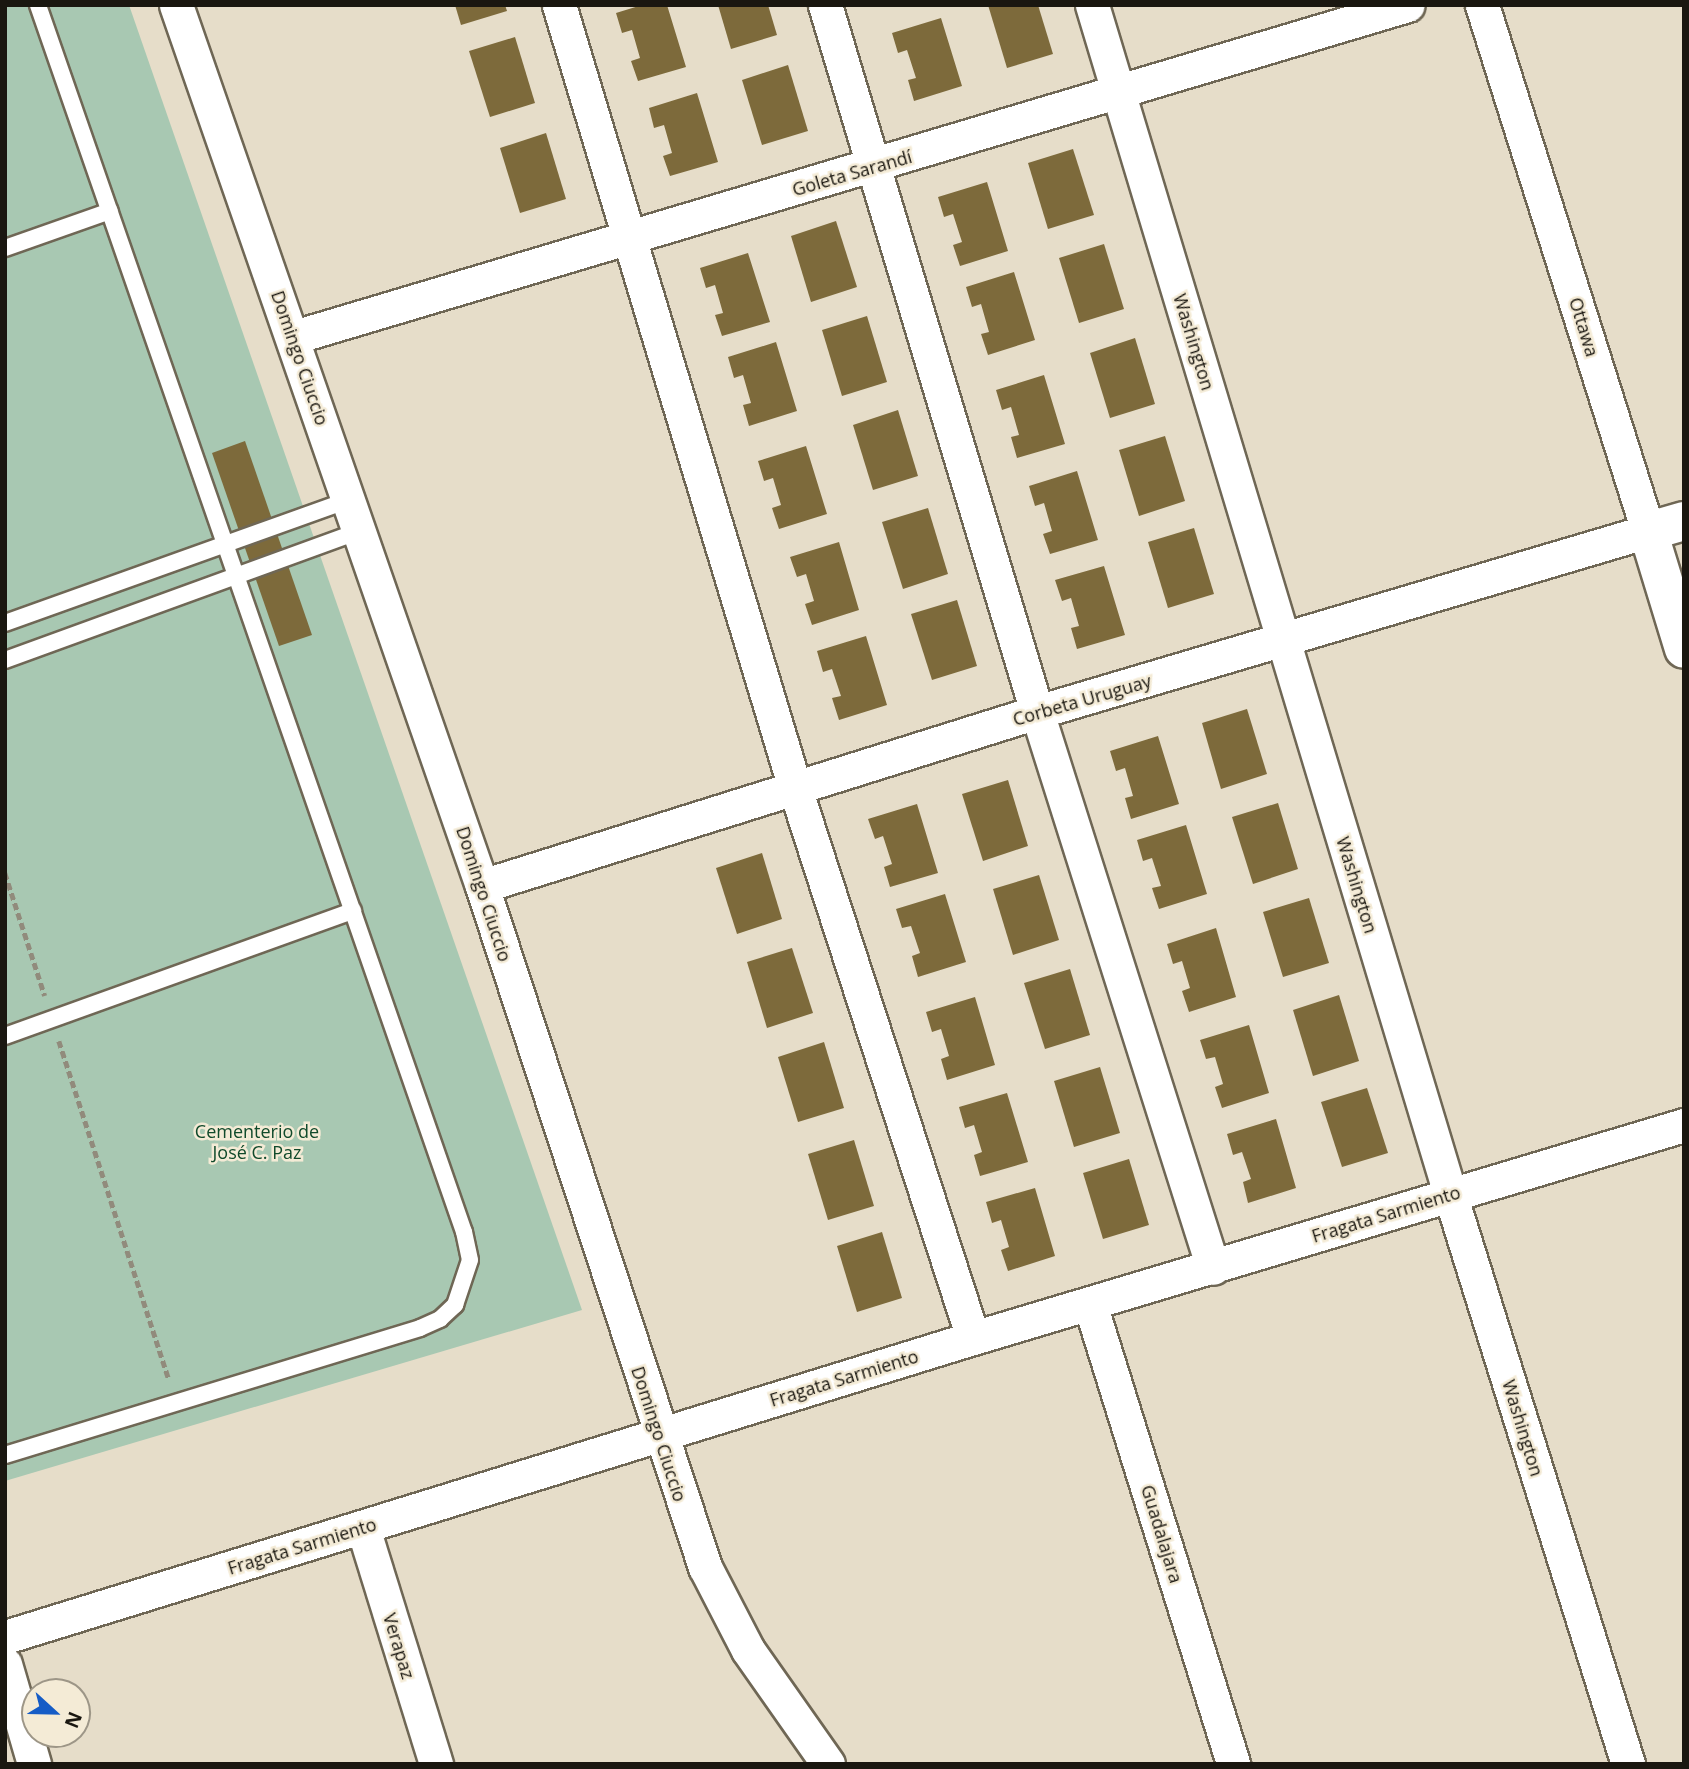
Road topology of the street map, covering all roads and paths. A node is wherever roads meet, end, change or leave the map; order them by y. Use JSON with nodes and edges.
{"nodes":[{"id":1,"x":38,"y":5,"type":"edge"},
{"id":2,"x":176,"y":5,"type":"edge"},
{"id":3,"x":559,"y":5,"type":"edge"},
{"id":4,"x":825,"y":5,"type":"edge"},
{"id":5,"x":1092,"y":5,"type":"edge"},
{"id":6,"x":1408,"y":5,"type":"edge"},
{"id":7,"x":1482,"y":5,"type":"edge"},
{"id":8,"x":1119,"y":94,"type":"junction"},
{"id":9,"x":875,"y":166,"type":"junction"},
{"id":10,"x":110,"y":211,"type":"junction"},
{"id":11,"x":631,"y":238,"type":"junction"},
{"id":12,"x":5,"y":248,"type":"edge"},
{"id":13,"x":294,"y":337,"type":"junction"},
{"id":14,"x":349,"y":500,"type":"junction"},
{"id":15,"x":1666,"y":526,"type":"edge"},
{"id":16,"x":360,"y":531,"type":"junction"},
{"id":17,"x":225,"y":543,"type":"junction"},
{"id":18,"x":237,"y":577,"type":"junction"},
{"id":19,"x":5,"y":624,"type":"edge"},
{"id":20,"x":1284,"y":642,"type":"junction"},
{"id":21,"x":1684,"y":649,"type":"edge"},
{"id":22,"x":5,"y":660,"type":"edge"},
{"id":23,"x":1037,"y":712,"type":"junction"},
{"id":24,"x":795,"y":788,"type":"junction"},
{"id":25,"x":5,"y":873,"type":"edge"},
{"id":26,"x":482,"y":886,"type":"junction"},
{"id":27,"x":353,"y":911,"type":"junction"},
{"id":28,"x":53,"y":1020,"type":"junction"},
{"id":29,"x":5,"y":1036,"type":"edge"},
{"id":30,"x":1684,"y":1125,"type":"edge"},
{"id":31,"x":1450,"y":1194,"type":"junction"},
{"id":32,"x":1213,"y":1268,"type":"junction"},
{"id":33,"x":1090,"y":1304,"type":"junction"},
{"id":34,"x":973,"y":1338,"type":"junction"},
{"id":35,"x":177,"y":1402,"type":"junction"},
{"id":36,"x":659,"y":1435,"type":"junction"},
{"id":37,"x":5,"y":1455,"type":"edge"},
{"id":38,"x":363,"y":1528,"type":"junction"},
{"id":39,"x":5,"y":1637,"type":"edge"},
{"id":40,"x":5,"y":1664,"type":"edge"},
{"id":41,"x":34,"y":1764,"type":"edge"},
{"id":42,"x":436,"y":1764,"type":"edge"},
{"id":43,"x":828,"y":1764,"type":"edge"},
{"id":44,"x":1233,"y":1764,"type":"edge"},
{"id":45,"x":1628,"y":1764,"type":"edge"}],
"edges":[{"from":1,"to":10,"type":"lane"},
{"from":2,"to":13,"type":"street","name":"Domingo Ciuccio"},
{"from":3,"to":11,"type":"street"},
{"from":4,"to":9,"type":"street"},
{"from":5,"to":8,"type":"street","name":"Washington"},
{"from":6,"to":8,"type":"street","name":"Goleta Sarandí"},
{"from":7,"to":15,"type":"street","name":"Ottawa"},
{"from":8,"to":9,"type":"street","name":"Goleta Sarandí"},
{"from":8,"to":20,"type":"street","name":"Washington"},
{"from":9,"to":11,"type":"street","name":"Goleta Sarandí"},
{"from":9,"to":23,"type":"street"},
{"from":10,"to":12,"type":"lane"},
{"from":10,"to":17,"type":"lane"},
{"from":11,"to":13,"type":"street","name":"Goleta Sarandí"},
{"from":11,"to":24,"type":"street"},
{"from":13,"to":14,"type":"street","name":"Domingo Ciuccio"},
{"from":14,"to":16,"type":"street","name":"Domingo Ciuccio"},
{"from":14,"to":17,"type":"lane"},
{"from":15,"to":20,"type":"street","name":"Corbeta Uruguay"},
{"from":15,"to":21,"type":"street","name":"Ottawa"},
{"from":16,"to":18,"type":"lane"},
{"from":16,"to":26,"type":"street","name":"Domingo Ciuccio"},
{"from":17,"to":18,"type":"lane"},
{"from":17,"to":19,"type":"lane"},
{"from":18,"to":22,"type":"lane"},
{"from":18,"to":27,"type":"lane"},
{"from":20,"to":23,"type":"street","name":"Corbeta Uruguay"},
{"from":20,"to":31,"type":"street","name":"Washington"},
{"from":23,"to":24,"type":"street","name":"Corbeta Uruguay"},
{"from":23,"to":32,"type":"street"},
{"from":24,"to":26,"type":"street","name":"Corbeta Uruguay"},
{"from":24,"to":34,"type":"street"},
{"from":25,"to":28,"type":"path"},
{"from":26,"to":36,"type":"street","name":"Domingo Ciuccio"},
{"from":27,"to":28,"type":"lane"},
{"from":27,"to":35,"type":"lane"},
{"from":28,"to":29,"type":"lane"},
{"from":28,"to":35,"type":"path"},
{"from":30,"to":31,"type":"street","name":"Fragata Sarmiento"},
{"from":31,"to":32,"type":"street","name":"Fragata Sarmiento"},
{"from":31,"to":45,"type":"street","name":"Washington"},
{"from":32,"to":33,"type":"street","name":"Fragata Sarmiento"},
{"from":33,"to":34,"type":"street","name":"Fragata Sarmiento"},
{"from":33,"to":44,"type":"street","name":"Guadalajara"},
{"from":34,"to":36,"type":"street","name":"Fragata Sarmiento"},
{"from":35,"to":37,"type":"lane"},
{"from":36,"to":38,"type":"street","name":"Fragata Sarmiento"},
{"from":36,"to":43,"type":"street","name":"Domingo Ciuccio"},
{"from":38,"to":39,"type":"street","name":"Fragata Sarmiento"},
{"from":38,"to":42,"type":"street","name":"Verapaz"},
{"from":40,"to":41,"type":"street"}]}
